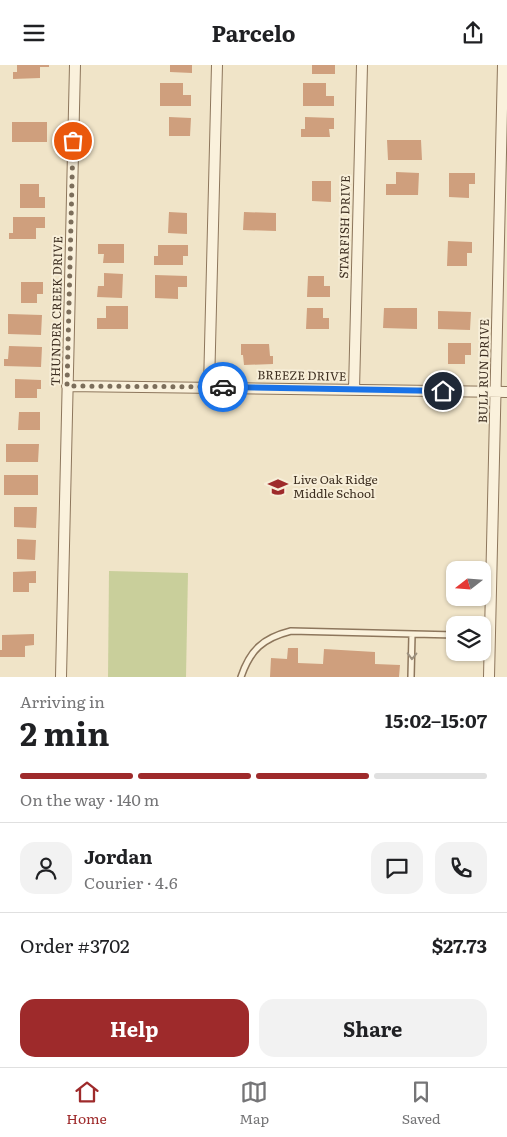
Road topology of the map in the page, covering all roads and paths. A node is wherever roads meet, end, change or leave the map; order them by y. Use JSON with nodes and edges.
{"nodes":[{"id":1,"x":75,"y":65,"type":"edge"},
{"id":2,"x":217,"y":65,"type":"edge"},
{"id":3,"x":362,"y":65,"type":"edge"},
{"id":4,"x":503,"y":65,"type":"edge"},
{"id":5,"x":67,"y":386,"type":"junction"},
{"id":6,"x":209,"y":387,"type":"junction"},
{"id":7,"x":354,"y":390,"type":"junction"},
{"id":8,"x":496,"y":392,"type":"junction"},
{"id":9,"x":507,"y":392,"type":"edge"},
{"id":10,"x":487,"y":616,"type":"edge"},
{"id":11,"x":412,"y":634,"type":"junction"},
{"id":12,"x":446,"y":635,"type":"edge"},
{"id":13,"x":488,"y":661,"type":"edge"},
{"id":14,"x":61,"y":677,"type":"edge"},
{"id":15,"x":241,"y":677,"type":"edge"},
{"id":16,"x":411,"y":677,"type":"edge"},
{"id":17,"x":489,"y":677,"type":"edge"}],
"edges":[{"from":1,"to":5,"type":"street","name":"THUNDER CREEK DRIVE"},
{"from":2,"to":6,"type":"street"},
{"from":3,"to":7,"type":"street","name":"STARFISH DRIVE"},
{"from":4,"to":8,"type":"street","name":"BULL RUN DRIVE"},
{"from":5,"to":6,"type":"street","name":"BREEZE DRIVE"},
{"from":5,"to":14,"type":"street","name":"THUNDER CREEK DRIVE"},
{"from":6,"to":7,"type":"street","name":"BREEZE DRIVE"},
{"from":7,"to":8,"type":"street","name":"BREEZE DRIVE"},
{"from":8,"to":9,"type":"street","name":"BREEZE DRIVE"},
{"from":8,"to":10,"type":"street","name":"BULL RUN DRIVE"},
{"from":11,"to":12,"type":"lane"},
{"from":11,"to":15,"type":"lane"},
{"from":11,"to":16,"type":"lane","one_way":true},
{"from":13,"to":17,"type":"street","name":"BULL RUN DRIVE"}]}
